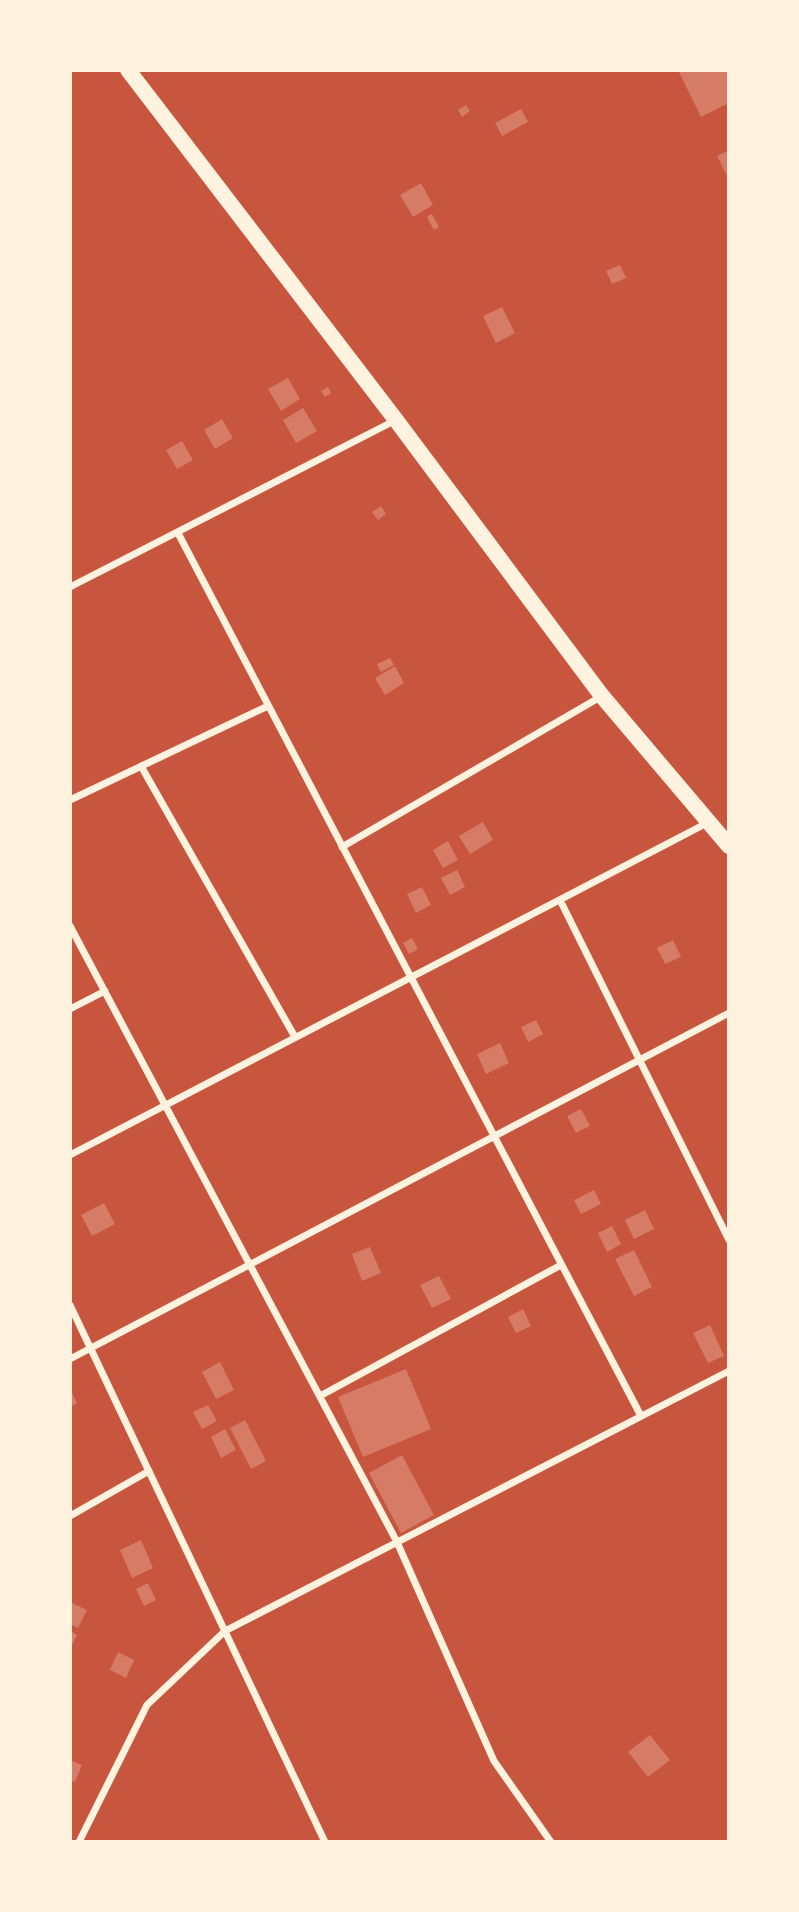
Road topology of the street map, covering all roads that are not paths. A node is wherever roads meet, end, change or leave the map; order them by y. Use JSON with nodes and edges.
{"nodes":[{"id":1,"x":128,"y":70,"type":"edge"},
{"id":2,"x":396,"y":420,"type":"junction"},
{"id":3,"x":178,"y":533,"type":"junction"},
{"id":4,"x":70,"y":587,"type":"edge"},
{"id":5,"x":602,"y":696,"type":"junction"},
{"id":6,"x":268,"y":706,"type":"junction"},
{"id":7,"x":141,"y":766,"type":"junction"},
{"id":8,"x":70,"y":800,"type":"edge"},
{"id":9,"x":709,"y":822,"type":"junction"},
{"id":10,"x":729,"y":846,"type":"edge"},
{"id":11,"x":342,"y":847,"type":"junction"},
{"id":12,"x":560,"y":900,"type":"junction"},
{"id":13,"x":70,"y":926,"type":"edge"},
{"id":14,"x":411,"y":978,"type":"junction"},
{"id":15,"x":105,"y":991,"type":"junction"},
{"id":16,"x":70,"y":1009,"type":"edge"},
{"id":17,"x":729,"y":1013,"type":"edge"},
{"id":18,"x":295,"y":1037,"type":"junction"},
{"id":19,"x":640,"y":1061,"type":"junction"},
{"id":20,"x":164,"y":1104,"type":"junction"},
{"id":21,"x":494,"y":1137,"type":"junction"},
{"id":22,"x":70,"y":1155,"type":"edge"},
{"id":23,"x":729,"y":1240,"type":"edge"},
{"id":24,"x":250,"y":1265,"type":"junction"},
{"id":25,"x":561,"y":1265,"type":"junction"},
{"id":26,"x":70,"y":1305,"type":"edge"},
{"id":27,"x":91,"y":1348,"type":"junction"},
{"id":28,"x":70,"y":1359,"type":"edge"},
{"id":29,"x":729,"y":1371,"type":"edge"},
{"id":30,"x":320,"y":1396,"type":"junction"},
{"id":31,"x":640,"y":1416,"type":"junction"},
{"id":32,"x":149,"y":1471,"type":"junction"},
{"id":33,"x":70,"y":1516,"type":"edge"},
{"id":34,"x":397,"y":1542,"type":"junction"},
{"id":35,"x":225,"y":1631,"type":"junction"},
{"id":36,"x":79,"y":1842,"type":"edge"},
{"id":37,"x":325,"y":1842,"type":"edge"},
{"id":38,"x":551,"y":1842,"type":"edge"}],
"edges":[{"from":1,"to":2,"type":"highway"},
{"from":2,"to":3,"type":"street"},
{"from":2,"to":5,"type":"highway"},
{"from":3,"to":4,"type":"street"},
{"from":3,"to":6,"type":"street"},
{"from":5,"to":9,"type":"highway"},
{"from":5,"to":11,"type":"street"},
{"from":6,"to":7,"type":"street"},
{"from":6,"to":11,"type":"street"},
{"from":7,"to":8,"type":"street"},
{"from":7,"to":18,"type":"street"},
{"from":9,"to":10,"type":"highway"},
{"from":9,"to":12,"type":"street"},
{"from":11,"to":14,"type":"street"},
{"from":12,"to":14,"type":"street"},
{"from":12,"to":19,"type":"street"},
{"from":13,"to":15,"type":"street"},
{"from":14,"to":18,"type":"street"},
{"from":14,"to":21,"type":"street"},
{"from":15,"to":16,"type":"street"},
{"from":15,"to":20,"type":"street"},
{"from":17,"to":19,"type":"street"},
{"from":18,"to":20,"type":"street"},
{"from":19,"to":21,"type":"street"},
{"from":19,"to":23,"type":"street"},
{"from":20,"to":22,"type":"street"},
{"from":20,"to":24,"type":"street"},
{"from":21,"to":24,"type":"street"},
{"from":21,"to":25,"type":"street"},
{"from":24,"to":27,"type":"street"},
{"from":24,"to":30,"type":"street"},
{"from":25,"to":30,"type":"street"},
{"from":25,"to":31,"type":"street"},
{"from":26,"to":27,"type":"street"},
{"from":27,"to":28,"type":"street"},
{"from":27,"to":32,"type":"street"},
{"from":29,"to":31,"type":"street"},
{"from":30,"to":34,"type":"street"},
{"from":31,"to":34,"type":"street"},
{"from":32,"to":33,"type":"street"},
{"from":32,"to":35,"type":"street"},
{"from":34,"to":35,"type":"street"},
{"from":34,"to":38,"type":"street"},
{"from":35,"to":36,"type":"street"},
{"from":35,"to":37,"type":"street"}]}
